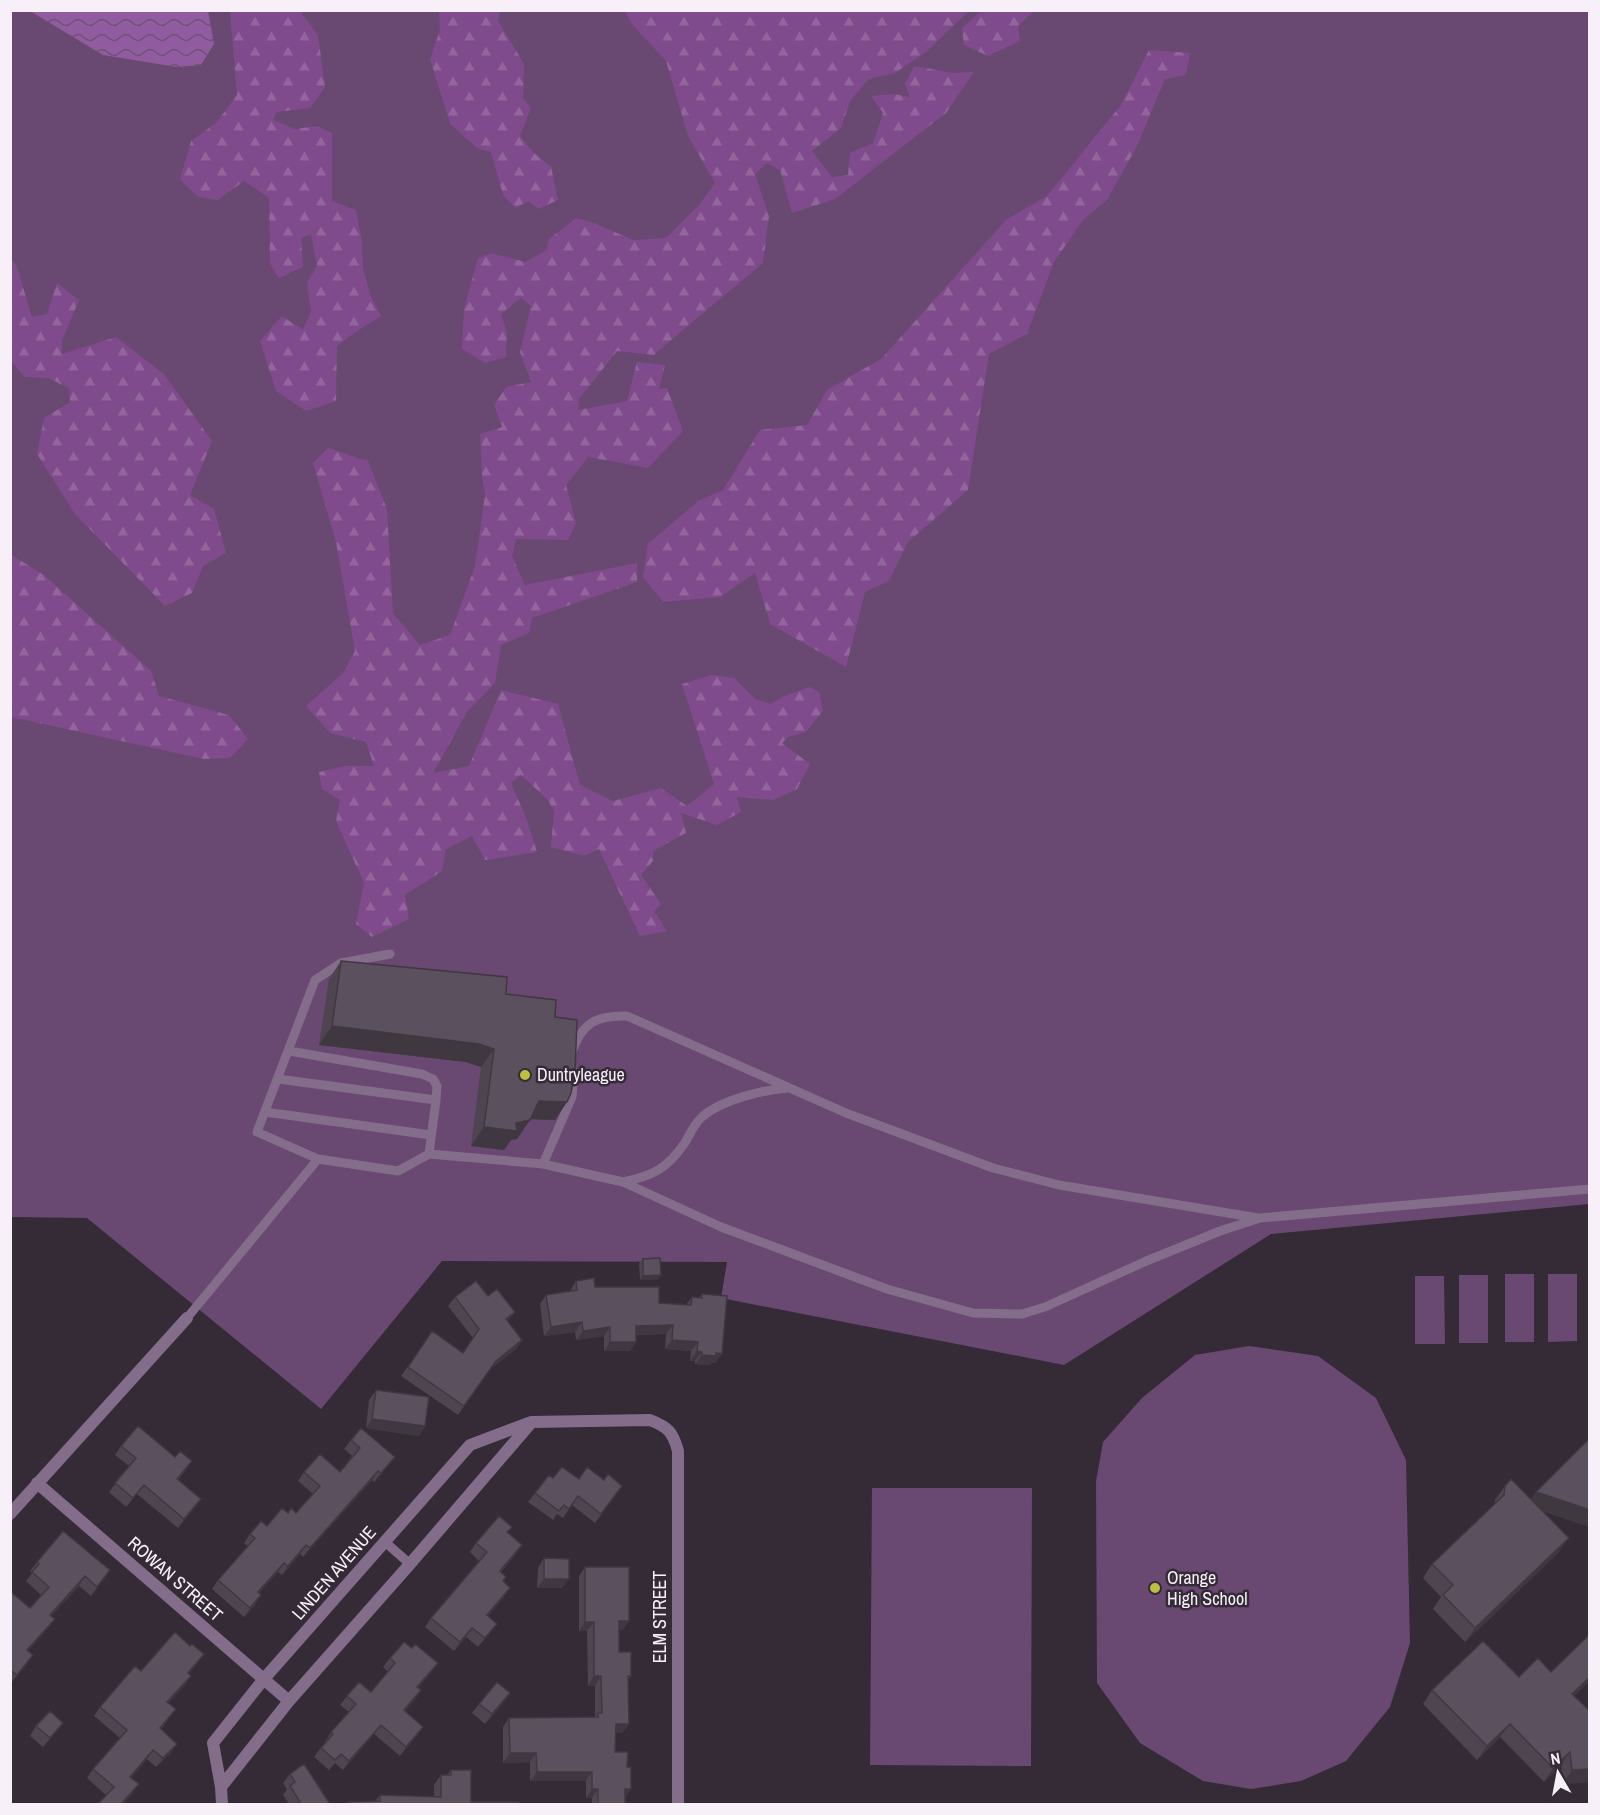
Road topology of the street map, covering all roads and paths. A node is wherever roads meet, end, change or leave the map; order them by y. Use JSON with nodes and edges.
{"nodes":[{"id":1,"x":390,"y":954,"type":"dead end"},
{"id":2,"x":289,"y":1051,"type":"junction"},
{"id":3,"x":278,"y":1079,"type":"junction"},
{"id":4,"x":789,"y":1088,"type":"junction"},
{"id":5,"x":436,"y":1100,"type":"junction"},
{"id":6,"x":265,"y":1112,"type":"junction"},
{"id":7,"x":431,"y":1135,"type":"junction"},
{"id":8,"x":429,"y":1154,"type":"junction"},
{"id":9,"x":318,"y":1159,"type":"junction"},
{"id":10,"x":543,"y":1164,"type":"junction"},
{"id":11,"x":624,"y":1182,"type":"junction"},
{"id":12,"x":1590,"y":1189,"type":"edge"},
{"id":13,"x":1260,"y":1218,"type":"junction"},
{"id":14,"x":187,"y":1318,"type":"joint"},
{"id":15,"x":531,"y":1422,"type":"junction"},
{"id":16,"x":670,"y":1431,"type":"joint"},
{"id":17,"x":38,"y":1483,"type":"junction"},
{"id":18,"x":10,"y":1514,"type":"edge"},
{"id":19,"x":385,"y":1542,"type":"junction"},
{"id":20,"x":410,"y":1564,"type":"junction"},
{"id":21,"x":263,"y":1680,"type":"junction"},
{"id":22,"x":289,"y":1701,"type":"junction"},
{"id":23,"x":221,"y":1787,"type":"junction"},
{"id":24,"x":222,"y":1804,"type":"edge"},
{"id":25,"x":678,"y":1804,"type":"edge"}],
"edges":[{"from":1,"to":2,"type":"lane"},
{"from":2,"to":3,"type":"lane"},
{"from":2,"to":5,"type":"lane"},
{"from":3,"to":5,"type":"lane"},
{"from":3,"to":6,"type":"lane"},
{"from":4,"to":10,"type":"lane"},
{"from":4,"to":11,"type":"lane"},
{"from":4,"to":13,"type":"lane"},
{"from":5,"to":7,"type":"lane"},
{"from":6,"to":7,"type":"lane"},
{"from":6,"to":9,"type":"lane"},
{"from":7,"to":8,"type":"lane"},
{"from":8,"to":9,"type":"lane"},
{"from":8,"to":10,"type":"lane"},
{"from":9,"to":14,"type":"lane"},
{"from":10,"to":11,"type":"lane"},
{"from":11,"to":13,"type":"lane"},
{"from":12,"to":13,"type":"lane"},
{"from":14,"to":17,"type":"street"},
{"from":15,"to":16,"type":"street","name":"LINDEN AVENUE"},
{"from":15,"to":19,"type":"street","name":"LINDEN AVENUE"},
{"from":15,"to":20,"type":"street"},
{"from":16,"to":25,"type":"street","name":"ELM STREET"},
{"from":17,"to":18,"type":"street"},
{"from":17,"to":21,"type":"street","name":"ROWAN STREET"},
{"from":19,"to":20,"type":"lane"},
{"from":19,"to":21,"type":"street","name":"LINDEN AVENUE"},
{"from":20,"to":22,"type":"street"},
{"from":21,"to":22,"type":"street","name":"ROWAN STREET"},
{"from":21,"to":23,"type":"street","name":"LINDEN AVENUE"},
{"from":22,"to":23,"type":"street"},
{"from":23,"to":24,"type":"street","name":"LINDEN AVENUE"}]}
